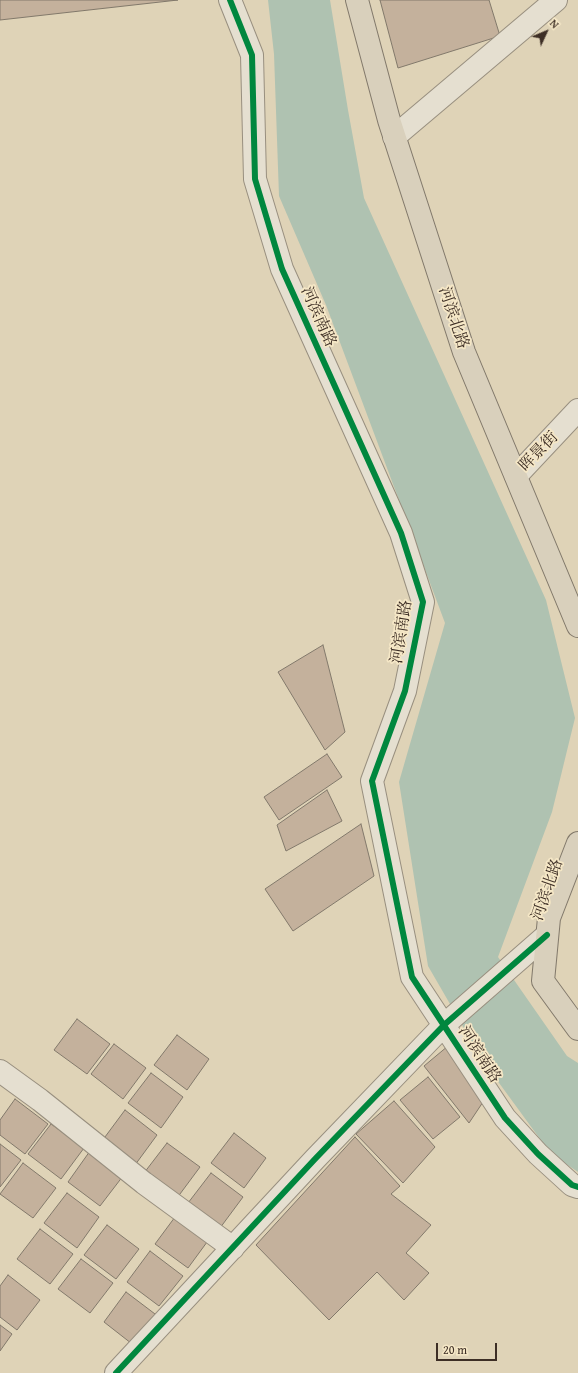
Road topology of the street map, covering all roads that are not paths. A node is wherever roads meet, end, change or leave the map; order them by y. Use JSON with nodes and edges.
{"nodes":[{"id":1,"x":230,"y":0,"type":"edge"},
{"id":2,"x":357,"y":0,"type":"edge"},
{"id":3,"x":556,"y":0,"type":"edge"},
{"id":4,"x":394,"y":137,"type":"junction"},
{"id":5,"x":578,"y":410,"type":"edge"},
{"id":6,"x":516,"y":476,"type":"junction"},
{"id":7,"x":578,"y":626,"type":"edge"},
{"id":8,"x":578,"y":843,"type":"edge"},
{"id":9,"x":547,"y":935,"type":"junction"},
{"id":10,"x":444,"y":1025,"type":"junction"},
{"id":11,"x":578,"y":1029,"type":"edge"},
{"id":12,"x":0,"y":1071,"type":"edge"},
{"id":13,"x":578,"y":1187,"type":"edge"},
{"id":14,"x":233,"y":1248,"type":"junction"},
{"id":15,"x":116,"y":1373,"type":"edge"}],
"edges":[{"from":1,"to":10,"type":"street","name":"河滨南路"},
{"from":2,"to":4,"type":"main road","name":"河滨北路"},
{"from":3,"to":4,"type":"street"},
{"from":4,"to":6,"type":"main road","name":"河滨北路"},
{"from":5,"to":6,"type":"street","name":"晖景街"},
{"from":6,"to":7,"type":"main road","name":"河滨北路"},
{"from":8,"to":9,"type":"main road","name":"河滨北路"},
{"from":9,"to":10,"type":"street"},
{"from":9,"to":11,"type":"main road","name":"河滨北路"},
{"from":10,"to":13,"type":"street","name":"河滨南路"},
{"from":10,"to":14,"type":"street"},
{"from":12,"to":14,"type":"street"},
{"from":14,"to":15,"type":"street"}]}
